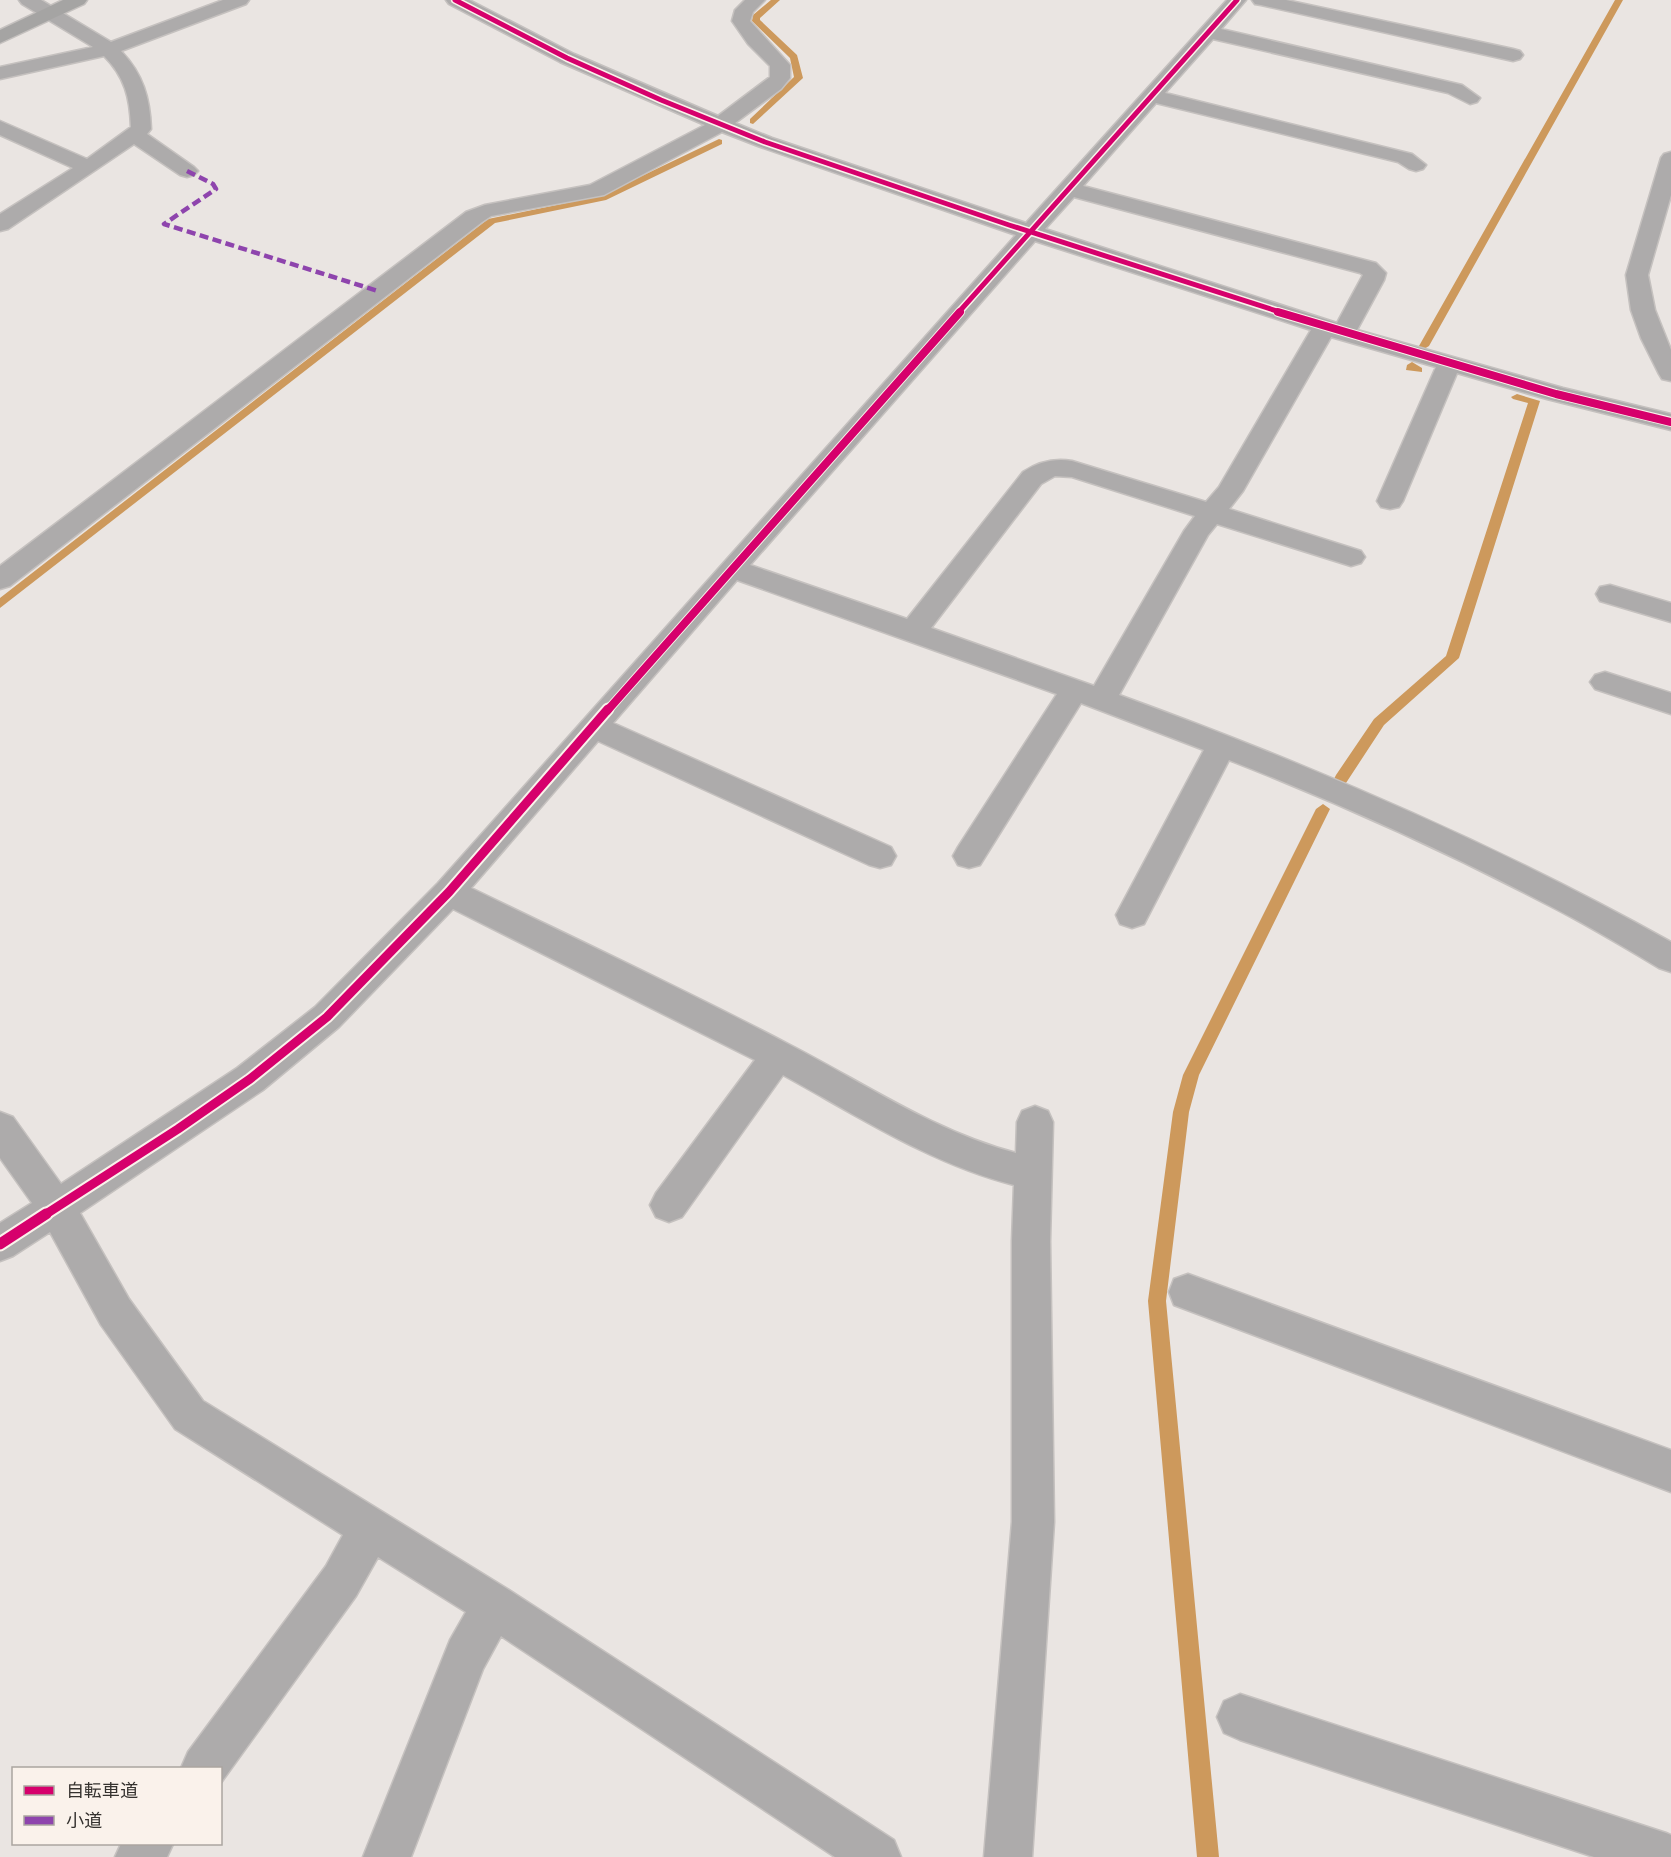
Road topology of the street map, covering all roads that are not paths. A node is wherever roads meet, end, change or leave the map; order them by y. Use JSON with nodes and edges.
{"nodes":[{"id":1,"x":28,"y":0,"type":"edge"},
{"id":2,"x":78,"y":0,"type":"edge"},
{"id":3,"x":240,"y":0,"type":"edge"},
{"id":4,"x":455,"y":0,"type":"edge"},
{"id":5,"x":756,"y":0,"type":"edge"},
{"id":6,"x":1237,"y":0,"type":"edge"},
{"id":7,"x":1261,"y":0,"type":"edge"},
{"id":8,"x":50,"y":13,"type":"junction"},
{"id":9,"x":1209,"y":32,"type":"junction"},
{"id":10,"x":0,"y":37,"type":"edge"},
{"id":11,"x":110,"y":49,"type":"junction"},
{"id":12,"x":1513,"y":56,"type":"dead end"},
{"id":13,"x":0,"y":73,"type":"edge"},
{"id":14,"x":1151,"y":96,"type":"junction"},
{"id":15,"x":1470,"y":98,"type":"dead end"},
{"id":16,"x":720,"y":125,"type":"junction"},
{"id":17,"x":0,"y":127,"type":"edge"},
{"id":18,"x":134,"y":135,"type":"junction"},
{"id":19,"x":1671,"y":158,"type":"edge"},
{"id":20,"x":1416,"y":165,"type":"dead end"},
{"id":21,"x":88,"y":167,"type":"junction"},
{"id":22,"x":187,"y":171,"type":"dead end"},
{"id":23,"x":1068,"y":189,"type":"junction"},
{"id":24,"x":0,"y":224,"type":"edge"},
{"id":25,"x":1030,"y":231,"type":"junction"},
{"id":26,"x":1334,"y":329,"type":"junction"},
{"id":27,"x":1449,"y":364,"type":"junction"},
{"id":28,"x":1671,"y":374,"type":"edge"},
{"id":29,"x":1671,"y":422,"type":"edge"},
{"id":30,"x":1390,"y":501,"type":"dead end"},
{"id":31,"x":1210,"y":513,"type":"junction"},
{"id":32,"x":1351,"y":557,"type":"dead end"},
{"id":33,"x":732,"y":567,"type":"junction"},
{"id":34,"x":0,"y":580,"type":"edge"},
{"id":35,"x":1610,"y":594,"type":"dead end"},
{"id":36,"x":1671,"y":613,"type":"edge"},
{"id":37,"x":912,"y":632,"type":"junction"},
{"id":38,"x":1605,"y":682,"type":"dead end"},
{"id":39,"x":1088,"y":695,"type":"junction"},
{"id":40,"x":1671,"y":704,"type":"edge"},
{"id":41,"x":594,"y":727,"type":"junction"},
{"id":42,"x":1221,"y":746,"type":"junction"},
{"id":43,"x":880,"y":856,"type":"dead end"},
{"id":44,"x":969,"y":856,"type":"dead end"},
{"id":45,"x":449,"y":892,"type":"junction"},
{"id":46,"x":1132,"y":915,"type":"dead end"},
{"id":47,"x":1671,"y":958,"type":"edge"},
{"id":48,"x":778,"y":1054,"type":"junction"},
{"id":49,"x":1035,"y":1122,"type":"dead end"},
{"id":50,"x":0,"y":1128,"type":"edge"},
{"id":51,"x":1035,"y":1174,"type":"junction"},
{"id":52,"x":669,"y":1204,"type":"dead end"},
{"id":53,"x":56,"y":1208,"type":"junction"},
{"id":54,"x":0,"y":1244,"type":"edge"},
{"id":55,"x":1188,"y":1292,"type":"dead end"},
{"id":56,"x":1671,"y":1471,"type":"edge"},
{"id":57,"x":370,"y":1529,"type":"junction"},
{"id":58,"x":494,"y":1605,"type":"junction"},
{"id":59,"x":1240,"y":1718,"type":"dead end"},
{"id":60,"x":205,"y":1767,"type":"edge"},
{"id":61,"x":148,"y":1845,"type":"edge"},
{"id":62,"x":139,"y":1857,"type":"edge"},
{"id":63,"x":387,"y":1857,"type":"edge"},
{"id":64,"x":878,"y":1857,"type":"edge"},
{"id":65,"x":1008,"y":1857,"type":"edge"},
{"id":66,"x":1666,"y":1857,"type":"edge"}],
"edges":[{"from":1,"to":8,"type":"street"},
{"from":2,"to":8,"type":"main road"},
{"from":3,"to":11,"type":"street"},
{"from":4,"to":16,"type":"street"},
{"from":5,"to":16,"type":"street"},
{"from":6,"to":9,"type":"street"},
{"from":7,"to":12,"type":"street"},
{"from":8,"to":10,"type":"main road"},
{"from":8,"to":11,"type":"street"},
{"from":9,"to":14,"type":"street"},
{"from":9,"to":15,"type":"street"},
{"from":11,"to":13,"type":"street"},
{"from":11,"to":18,"type":"street"},
{"from":14,"to":20,"type":"street"},
{"from":14,"to":23,"type":"street"},
{"from":16,"to":25,"type":"street"},
{"from":16,"to":34,"type":"street"},
{"from":17,"to":21,"type":"street"},
{"from":18,"to":21,"type":"street"},
{"from":18,"to":22,"type":"street"},
{"from":19,"to":28,"type":"street"},
{"from":21,"to":24,"type":"street"},
{"from":23,"to":25,"type":"street"},
{"from":23,"to":26,"type":"street"},
{"from":25,"to":26,"type":"street"},
{"from":25,"to":33,"type":"street"},
{"from":26,"to":27,"type":"street"},
{"from":26,"to":31,"type":"street"},
{"from":27,"to":29,"type":"street"},
{"from":27,"to":30,"type":"street"},
{"from":31,"to":32,"type":"street"},
{"from":31,"to":37,"type":"street"},
{"from":31,"to":39,"type":"street"},
{"from":33,"to":37,"type":"street"},
{"from":33,"to":41,"type":"street"},
{"from":35,"to":36,"type":"street"},
{"from":37,"to":39,"type":"street"},
{"from":38,"to":40,"type":"street"},
{"from":39,"to":42,"type":"street"},
{"from":39,"to":44,"type":"street"},
{"from":41,"to":43,"type":"street"},
{"from":41,"to":45,"type":"street"},
{"from":42,"to":46,"type":"street"},
{"from":42,"to":47,"type":"street"},
{"from":45,"to":48,"type":"street"},
{"from":45,"to":53,"type":"street"},
{"from":48,"to":51,"type":"street"},
{"from":48,"to":52,"type":"street"},
{"from":49,"to":51,"type":"street"},
{"from":50,"to":53,"type":"street"},
{"from":51,"to":65,"type":"street"},
{"from":53,"to":54,"type":"street"},
{"from":53,"to":57,"type":"street"},
{"from":55,"to":56,"type":"street"},
{"from":57,"to":58,"type":"street"},
{"from":57,"to":60,"type":"street"},
{"from":58,"to":63,"type":"street"},
{"from":58,"to":64,"type":"street"},
{"from":59,"to":66,"type":"street"},
{"from":61,"to":62,"type":"street"}]}
